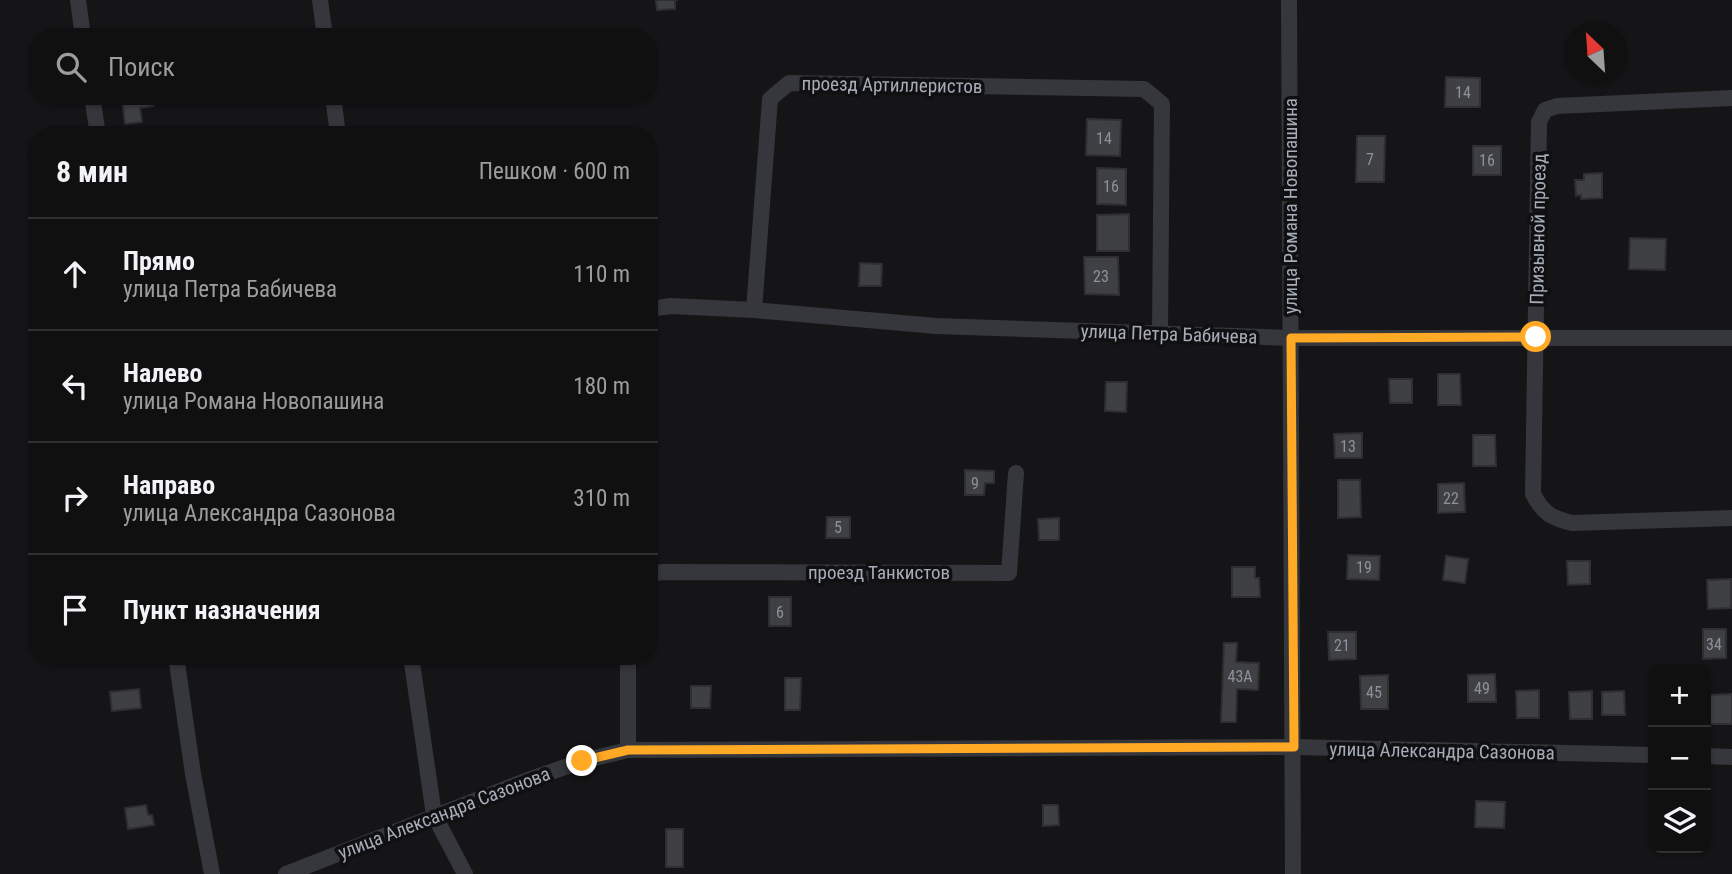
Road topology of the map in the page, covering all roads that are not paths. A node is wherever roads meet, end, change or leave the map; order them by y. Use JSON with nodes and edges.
{"nodes":[{"id":1,"x":78,"y":0,"type":"edge"},
{"id":2,"x":320,"y":0,"type":"edge"},
{"id":3,"x":1289,"y":0,"type":"edge"},
{"id":4,"x":82,"y":28,"type":"edge"},
{"id":5,"x":324,"y":28,"type":"edge"},
{"id":6,"x":1732,"y":98,"type":"edge"},
{"id":7,"x":93,"y":105,"type":"edge"},
{"id":8,"x":334,"y":105,"type":"edge"},
{"id":9,"x":97,"y":126,"type":"edge"},
{"id":10,"x":337,"y":126,"type":"edge"},
{"id":11,"x":658,"y":308,"type":"edge"},
{"id":12,"x":754,"y":310,"type":"junction"},
{"id":13,"x":1160,"y":333,"type":"junction"},
{"id":14,"x":1536,"y":337,"type":"junction"},
{"id":15,"x":1291,"y":338,"type":"junction"},
{"id":16,"x":1732,"y":338,"type":"edge"},
{"id":17,"x":1016,"y":473,"type":"dead end"},
{"id":18,"x":1732,"y":518,"type":"edge"},
{"id":19,"x":658,"y":573,"type":"edge"},
{"id":20,"x":177,"y":665,"type":"edge"},
{"id":21,"x":412,"y":665,"type":"edge"},
{"id":22,"x":628,"y":665,"type":"edge"},
{"id":23,"x":1294,"y":747,"type":"junction"},
{"id":24,"x":628,"y":750,"type":"junction"},
{"id":25,"x":1648,"y":755,"type":"edge"},
{"id":26,"x":1711,"y":757,"type":"edge"},
{"id":27,"x":1732,"y":757,"type":"edge"},
{"id":28,"x":434,"y":816,"type":"junction"},
{"id":29,"x":212,"y":874,"type":"edge"},
{"id":30,"x":286,"y":874,"type":"edge"},
{"id":31,"x":465,"y":874,"type":"edge"},
{"id":32,"x":1293,"y":874,"type":"edge"}],
"edges":[{"from":1,"to":4,"type":"street"},
{"from":2,"to":5,"type":"street"},
{"from":3,"to":15,"type":"street","name":"улица Романа Новопашина"},
{"from":6,"to":14,"type":"street","name":"Призывной проезд"},
{"from":7,"to":9,"type":"street"},
{"from":8,"to":10,"type":"street"},
{"from":11,"to":12,"type":"street","name":"улица Петра Бабичева"},
{"from":12,"to":13,"type":"street","name":"улица Петра Бабичева"},
{"from":12,"to":13,"type":"street","name":"проезд Артиллеристов"},
{"from":13,"to":15,"type":"street","name":"улица Петра Бабичева"},
{"from":14,"to":15,"type":"street","name":"улица Петра Бабичева"},
{"from":14,"to":16,"type":"street","name":"улица Петра Бабичева"},
{"from":14,"to":18,"type":"street","name":"Призывной проезд"},
{"from":15,"to":23,"type":"street","name":"улица Романа Новопашина"},
{"from":17,"to":19,"type":"street","name":"проезд Танкистов"},
{"from":20,"to":29,"type":"street"},
{"from":21,"to":28,"type":"street"},
{"from":22,"to":24,"type":"street"},
{"from":23,"to":24,"type":"street","name":"улица Александра Сазонова"},
{"from":23,"to":25,"type":"street","name":"улица Александра Сазонова"},
{"from":23,"to":32,"type":"street","name":"улица Романа Новопашина"},
{"from":24,"to":28,"type":"street","name":"улица Александра Сазонова"},
{"from":26,"to":27,"type":"street"},
{"from":28,"to":30,"type":"street","name":"улица Александра Сазонова"},
{"from":28,"to":31,"type":"street"}]}
